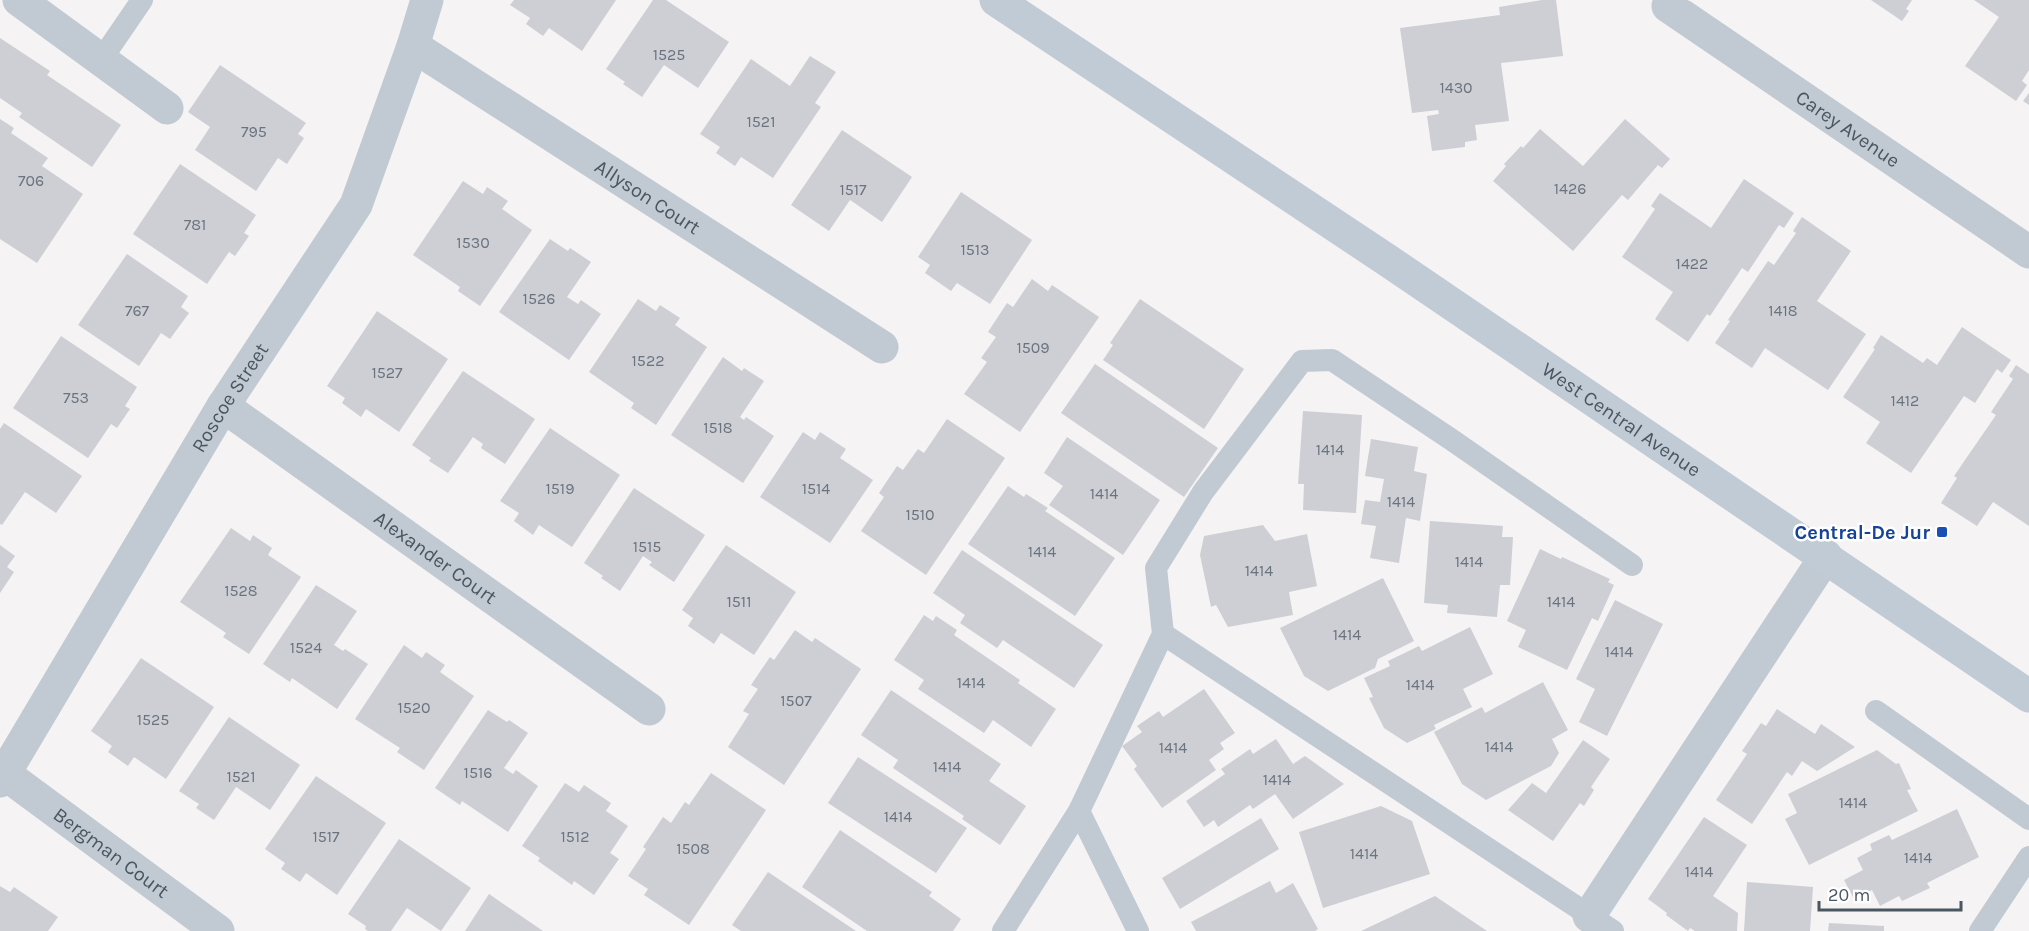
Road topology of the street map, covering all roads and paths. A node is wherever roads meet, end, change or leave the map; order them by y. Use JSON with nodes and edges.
{"nodes":[{"id":1,"x":19,"y":0,"type":"edge"},
{"id":2,"x":142,"y":0,"type":"edge"},
{"id":3,"x":427,"y":0,"type":"edge"},
{"id":4,"x":996,"y":0,"type":"edge"},
{"id":5,"x":1670,"y":3,"type":"edge"},
{"id":6,"x":414,"y":46,"type":"junction"},
{"id":7,"x":101,"y":60,"type":"junction"},
{"id":8,"x":167,"y":108,"type":"dead end"},
{"id":9,"x":2029,"y":252,"type":"edge"},
{"id":10,"x":882,"y":347,"type":"dead end"},
{"id":11,"x":223,"y":406,"type":"junction"},
{"id":12,"x":1826,"y":556,"type":"junction"},
{"id":13,"x":1632,"y":565,"type":"dead end"},
{"id":14,"x":1163,"y":633,"type":"junction"},
{"id":15,"x":2029,"y":696,"type":"edge"},
{"id":16,"x":649,"y":709,"type":"dead end"},
{"id":17,"x":1876,"y":711,"type":"dead end"},
{"id":18,"x":2,"y":778,"type":"edge"},
{"id":19,"x":1079,"y":811,"type":"junction"},
{"id":20,"x":2029,"y":819,"type":"edge"},
{"id":21,"x":2029,"y":857,"type":"edge"},
{"id":22,"x":1601,"y":924,"type":"edge"},
{"id":23,"x":218,"y":931,"type":"edge"},
{"id":24,"x":1003,"y":931,"type":"edge"},
{"id":25,"x":1138,"y":931,"type":"edge"},
{"id":26,"x":1980,"y":931,"type":"edge"}],
"edges":[{"from":1,"to":7,"type":"street"},
{"from":2,"to":7,"type":"lane"},
{"from":3,"to":6,"type":"street","name":"Roscoe Street"},
{"from":4,"to":12,"type":"main road","name":"West Central Avenue"},
{"from":5,"to":9,"type":"street","name":"Carey Avenue"},
{"from":6,"to":10,"type":"street","name":"Allyson Court"},
{"from":6,"to":11,"type":"street","name":"Roscoe Street"},
{"from":7,"to":8,"type":"street"},
{"from":11,"to":16,"type":"street","name":"Alexander Court"},
{"from":11,"to":18,"type":"street","name":"Roscoe Street"},
{"from":12,"to":15,"type":"main road","name":"West Central Avenue"},
{"from":12,"to":22,"type":"street"},
{"from":13,"to":14,"type":"lane"},
{"from":14,"to":19,"type":"lane"},
{"from":14,"to":22,"type":"lane"},
{"from":17,"to":20,"type":"lane"},
{"from":18,"to":23,"type":"street","name":"Bergman Court"},
{"from":19,"to":24,"type":"lane"},
{"from":19,"to":25,"type":"lane"},
{"from":21,"to":26,"type":"lane"}]}
